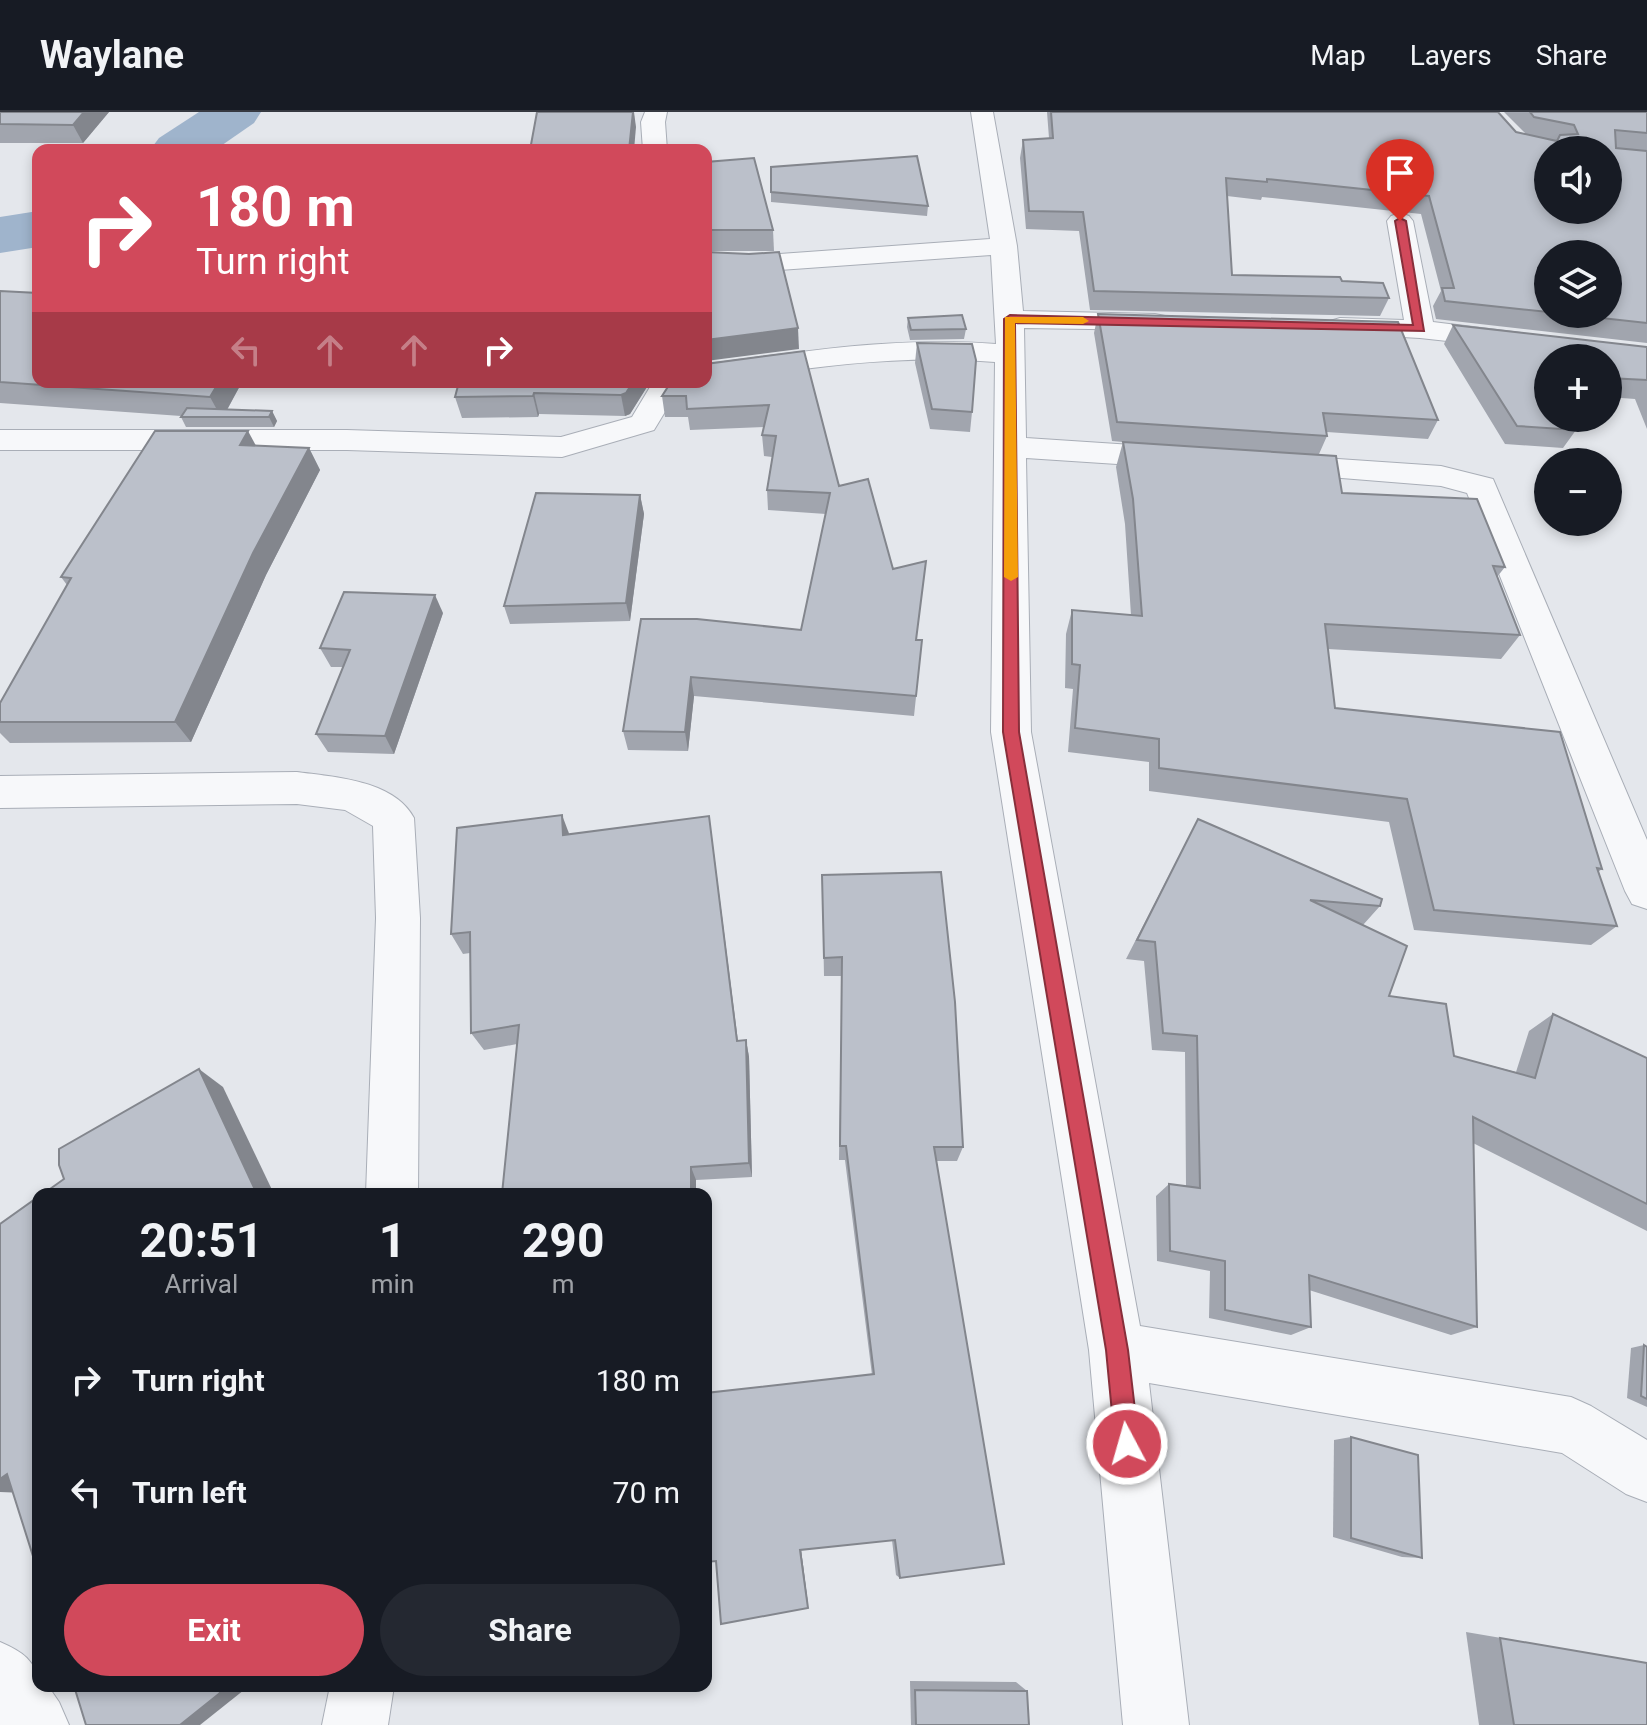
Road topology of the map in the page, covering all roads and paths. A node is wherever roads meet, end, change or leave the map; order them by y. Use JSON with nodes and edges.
{"nodes":[{"id":1,"x":656,"y":112,"type":"edge"},
{"id":2,"x":982,"y":112,"type":"edge"},
{"id":3,"x":655,"y":144,"type":"edge"},
{"id":4,"x":1400,"y":221,"type":"edge"},
{"id":5,"x":1004,"y":246,"type":"junction"},
{"id":6,"x":712,"y":262,"type":"edge"},
{"id":7,"x":1183,"y":323,"type":"edge"},
{"id":8,"x":1309,"y":326,"type":"edge"},
{"id":9,"x":1420,"y":329,"type":"junction"},
{"id":10,"x":1010,"y":336,"type":"junction"},
{"id":11,"x":1541,"y":343,"type":"edge"},
{"id":12,"x":712,"y":372,"type":"edge"},
{"id":13,"x":664,"y":388,"type":"edge"},
{"id":14,"x":0,"y":440,"type":"edge"},
{"id":15,"x":1011,"y":447,"type":"junction"},
{"id":16,"x":0,"y":792,"type":"edge"},
{"id":17,"x":1647,"y":891,"type":"edge"},
{"id":18,"x":392,"y":1188,"type":"edge"},
{"id":19,"x":1117,"y":1350,"type":"junction"},
{"id":20,"x":1647,"y":1473,"type":"edge"},
{"id":21,"x":0,"y":1674,"type":"edge"},
{"id":22,"x":361,"y":1692,"type":"edge"},
{"id":23,"x":36,"y":1725,"type":"edge"},
{"id":24,"x":355,"y":1725,"type":"edge"},
{"id":25,"x":1156,"y":1725,"type":"edge"}],
"edges":[{"from":1,"to":3,"type":"street"},
{"from":2,"to":5,"type":"street"},
{"from":4,"to":9,"type":"street"},
{"from":5,"to":6,"type":"street"},
{"from":5,"to":10,"type":"street"},
{"from":7,"to":10,"type":"street"},
{"from":8,"to":9,"type":"street"},
{"from":9,"to":11,"type":"street"},
{"from":10,"to":12,"type":"street"},
{"from":10,"to":15,"type":"street"},
{"from":13,"to":14,"type":"street"},
{"from":15,"to":17,"type":"street"},
{"from":15,"to":19,"type":"street"},
{"from":16,"to":18,"type":"street"},
{"from":19,"to":20,"type":"street"},
{"from":19,"to":25,"type":"street"},
{"from":21,"to":23,"type":"street"},
{"from":22,"to":24,"type":"street"}]}
